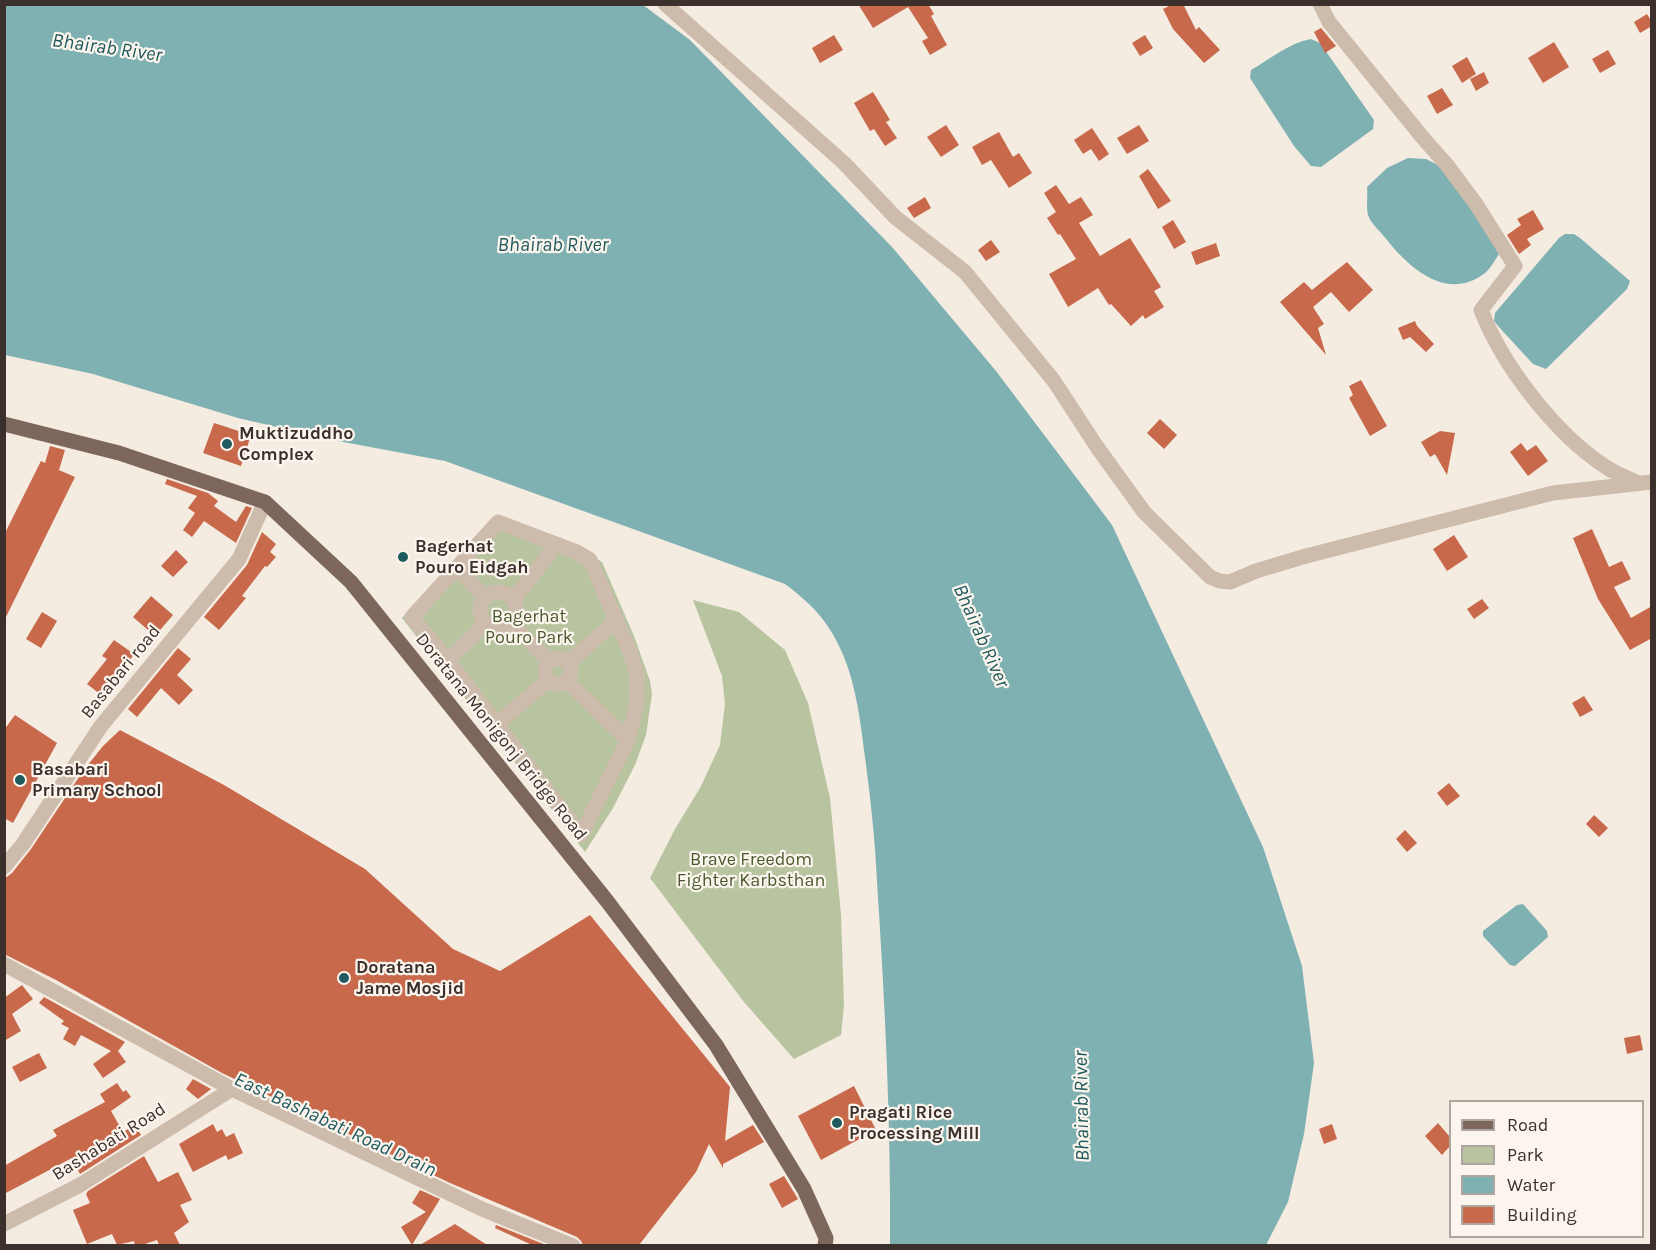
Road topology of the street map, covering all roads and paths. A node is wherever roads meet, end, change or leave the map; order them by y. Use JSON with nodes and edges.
{"nodes":[{"id":1,"x":665,"y":4,"type":"edge"},
{"id":2,"x":1320,"y":4,"type":"edge"},
{"id":3,"x":4,"y":424,"type":"edge"},
{"id":4,"x":1646,"y":482,"type":"edge"},
{"id":5,"x":265,"y":502,"type":"junction"},
{"id":6,"x":557,"y":544,"type":"junction"},
{"id":7,"x":457,"y":568,"type":"junction"},
{"id":8,"x":486,"y":598,"type":"junction"},
{"id":9,"x":513,"y":600,"type":"junction"},
{"id":10,"x":617,"y":620,"type":"junction"},
{"id":11,"x":486,"y":623,"type":"junction"},
{"id":12,"x":511,"y":623,"type":"junction"},
{"id":13,"x":447,"y":660,"type":"junction"},
{"id":14,"x":549,"y":661,"type":"junction"},
{"id":15,"x":568,"y":663,"type":"junction"},
{"id":16,"x":548,"y":680,"type":"junction"},
{"id":17,"x":567,"y":681,"type":"junction"},
{"id":18,"x":496,"y":726,"type":"junction"},
{"id":19,"x":628,"y":740,"type":"junction"},
{"id":20,"x":4,"y":867,"type":"edge"},
{"id":21,"x":4,"y":964,"type":"edge"},
{"id":22,"x":232,"y":1089,"type":"junction"},
{"id":23,"x":4,"y":1224,"type":"edge"},
{"id":24,"x":573,"y":1245,"type":"edge"},
{"id":25,"x":825,"y":1245,"type":"edge"}],
"edges":[{"from":1,"to":4,"type":"street"},
{"from":2,"to":4,"type":"street"},
{"from":3,"to":5,"type":"main road","name":"Doratana Monigonj Bridge Road"},
{"from":5,"to":20,"type":"street","name":"Basabari road"},
{"from":5,"to":25,"type":"main road","name":"Doratana Monigonj Bridge Road"},
{"from":6,"to":7,"type":"street"},
{"from":6,"to":9,"type":"street"},
{"from":6,"to":10,"type":"street"},
{"from":7,"to":8,"type":"street"},
{"from":7,"to":13,"type":"street"},
{"from":8,"to":9,"type":"street"},
{"from":8,"to":11,"type":"street"},
{"from":9,"to":12,"type":"street"},
{"from":10,"to":15,"type":"street"},
{"from":10,"to":19,"type":"street"},
{"from":11,"to":12,"type":"street"},
{"from":11,"to":13,"type":"street"},
{"from":12,"to":14,"type":"street"},
{"from":13,"to":18,"type":"street"},
{"from":14,"to":15,"type":"street"},
{"from":14,"to":16,"type":"street"},
{"from":15,"to":17,"type":"street"},
{"from":16,"to":17,"type":"street"},
{"from":16,"to":18,"type":"street"},
{"from":17,"to":19,"type":"street"},
{"from":18,"to":19,"type":"street"},
{"from":21,"to":22,"type":"street"},
{"from":22,"to":23,"type":"street","name":"Bashabati Road"},
{"from":22,"to":24,"type":"street"}]}
